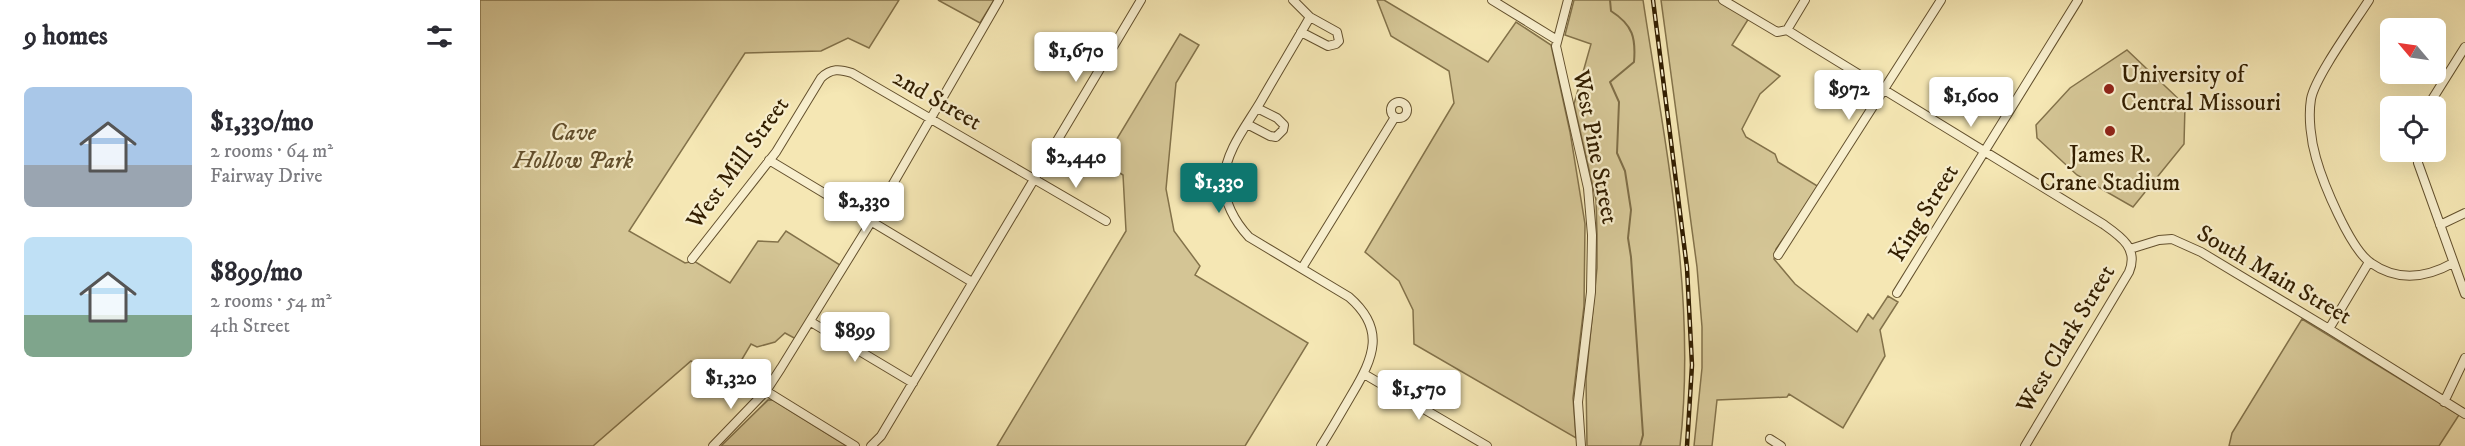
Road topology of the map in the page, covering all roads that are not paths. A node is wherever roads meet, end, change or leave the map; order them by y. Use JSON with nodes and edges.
{"nodes":[{"id":1,"x":999,"y":0,"type":"edge"},
{"id":2,"x":1141,"y":0,"type":"edge"},
{"id":3,"x":1293,"y":0,"type":"edge"},
{"id":4,"x":1492,"y":0,"type":"edge"},
{"id":5,"x":1568,"y":0,"type":"edge"},
{"id":6,"x":1723,"y":0,"type":"edge"},
{"id":7,"x":1805,"y":0,"type":"edge"},
{"id":8,"x":1941,"y":0,"type":"edge"},
{"id":9,"x":2078,"y":0,"type":"edge"},
{"id":10,"x":2369,"y":0,"type":"edge"},
{"id":11,"x":1310,"y":17,"type":"junction"},
{"id":12,"x":1787,"y":30,"type":"junction"},
{"id":13,"x":1302,"y":32,"type":"junction"},
{"id":14,"x":1557,"y":40,"type":"junction"},
{"id":15,"x":2465,"y":47,"type":"edge"},
{"id":16,"x":841,"y":70,"type":"joint"},
{"id":17,"x":1885,"y":89,"type":"junction"},
{"id":18,"x":2434,"y":96,"type":"edge"},
{"id":19,"x":1257,"y":108,"type":"junction"},
{"id":20,"x":1395,"y":117,"type":"dead end"},
{"id":21,"x":929,"y":118,"type":"junction"},
{"id":22,"x":1247,"y":124,"type":"junction"},
{"id":23,"x":1985,"y":152,"type":"junction"},
{"id":24,"x":769,"y":160,"type":"junction"},
{"id":25,"x":2418,"y":162,"type":"edge"},
{"id":26,"x":1034,"y":180,"type":"junction"},
{"id":27,"x":2465,"y":213,"type":"edge"},
{"id":28,"x":1106,"y":221,"type":"dead end"},
{"id":29,"x":871,"y":222,"type":"junction"},
{"id":30,"x":2440,"y":225,"type":"junction"},
{"id":31,"x":2130,"y":249,"type":"junction"},
{"id":32,"x":1778,"y":255,"type":"dead end"},
{"id":33,"x":692,"y":259,"type":"dead end"},
{"id":34,"x":2369,"y":262,"type":"junction"},
{"id":35,"x":2453,"y":263,"type":"junction"},
{"id":36,"x":1302,"y":268,"type":"junction"},
{"id":37,"x":972,"y":282,"type":"junction"},
{"id":38,"x":1898,"y":293,"type":"dead end"},
{"id":39,"x":2465,"y":294,"type":"edge"},
{"id":40,"x":811,"y":322,"type":"junction"},
{"id":41,"x":2329,"y":329,"type":"junction"},
{"id":42,"x":2465,"y":358,"type":"edge"},
{"id":43,"x":1364,"y":374,"type":"junction"},
{"id":44,"x":913,"y":383,"type":"junction"},
{"id":45,"x":766,"y":391,"type":"junction"},
{"id":46,"x":2444,"y":402,"type":"junction"},
{"id":47,"x":2465,"y":414,"type":"edge"},
{"id":48,"x":1770,"y":440,"type":"dead end"},
{"id":49,"x":713,"y":446,"type":"edge"},
{"id":50,"x":855,"y":446,"type":"edge"},
{"id":51,"x":871,"y":446,"type":"edge"},
{"id":52,"x":1321,"y":446,"type":"edge"},
{"id":53,"x":1487,"y":446,"type":"edge"},
{"id":54,"x":1581,"y":446,"type":"edge"},
{"id":55,"x":1781,"y":446,"type":"edge"},
{"id":56,"x":2025,"y":446,"type":"edge"}],
"edges":[{"from":1,"to":21,"type":"street"},
{"from":2,"to":26,"type":"street"},
{"from":3,"to":11,"type":"street"},
{"from":4,"to":14,"type":"street"},
{"from":5,"to":14,"type":"street","name":"West Pine Street"},
{"from":6,"to":12,"type":"street"},
{"from":7,"to":12,"type":"street"},
{"from":8,"to":17,"type":"street"},
{"from":9,"to":23,"type":"street","name":"King Street"},
{"from":10,"to":34,"type":"street"},
{"from":11,"to":13,"type":"street"},
{"from":11,"to":13,"type":"street"},
{"from":12,"to":17,"type":"street"},
{"from":13,"to":19,"type":"street"},
{"from":14,"to":54,"type":"street","name":"West Pine Street"},
{"from":15,"to":18,"type":"street"},
{"from":16,"to":21,"type":"street","name":"2nd Street"},
{"from":16,"to":24,"type":"street","name":"West Mill Street"},
{"from":17,"to":23,"type":"street"},
{"from":17,"to":32,"type":"street"},
{"from":19,"to":22,"type":"street"},
{"from":19,"to":22,"type":"street"},
{"from":20,"to":36,"type":"street"},
{"from":21,"to":26,"type":"street","name":"2nd Street"},
{"from":21,"to":29,"type":"street"},
{"from":22,"to":36,"type":"street"},
{"from":23,"to":31,"type":"street"},
{"from":23,"to":38,"type":"street","name":"King Street"},
{"from":24,"to":29,"type":"street"},
{"from":24,"to":33,"type":"street","name":"West Mill Street"},
{"from":25,"to":30,"type":"street"},
{"from":26,"to":28,"type":"street","name":"2nd Street"},
{"from":26,"to":37,"type":"street"},
{"from":27,"to":30,"type":"street"},
{"from":29,"to":37,"type":"street"},
{"from":29,"to":40,"type":"street"},
{"from":30,"to":35,"type":"street"},
{"from":31,"to":41,"type":"street","name":"South Main Street"},
{"from":31,"to":56,"type":"street","name":"West Clark Street"},
{"from":34,"to":35,"type":"street"},
{"from":34,"to":41,"type":"street"},
{"from":35,"to":39,"type":"street"},
{"from":36,"to":43,"type":"street"},
{"from":37,"to":44,"type":"street"},
{"from":40,"to":44,"type":"street"},
{"from":40,"to":45,"type":"street"},
{"from":41,"to":46,"type":"street","name":"South Main Street"},
{"from":42,"to":46,"type":"street"},
{"from":43,"to":52,"type":"street"},
{"from":43,"to":53,"type":"street"},
{"from":44,"to":51,"type":"street"},
{"from":45,"to":49,"type":"street"},
{"from":45,"to":50,"type":"street"},
{"from":46,"to":47,"type":"street","name":"South Main Street"},
{"from":48,"to":55,"type":"street"}]}
